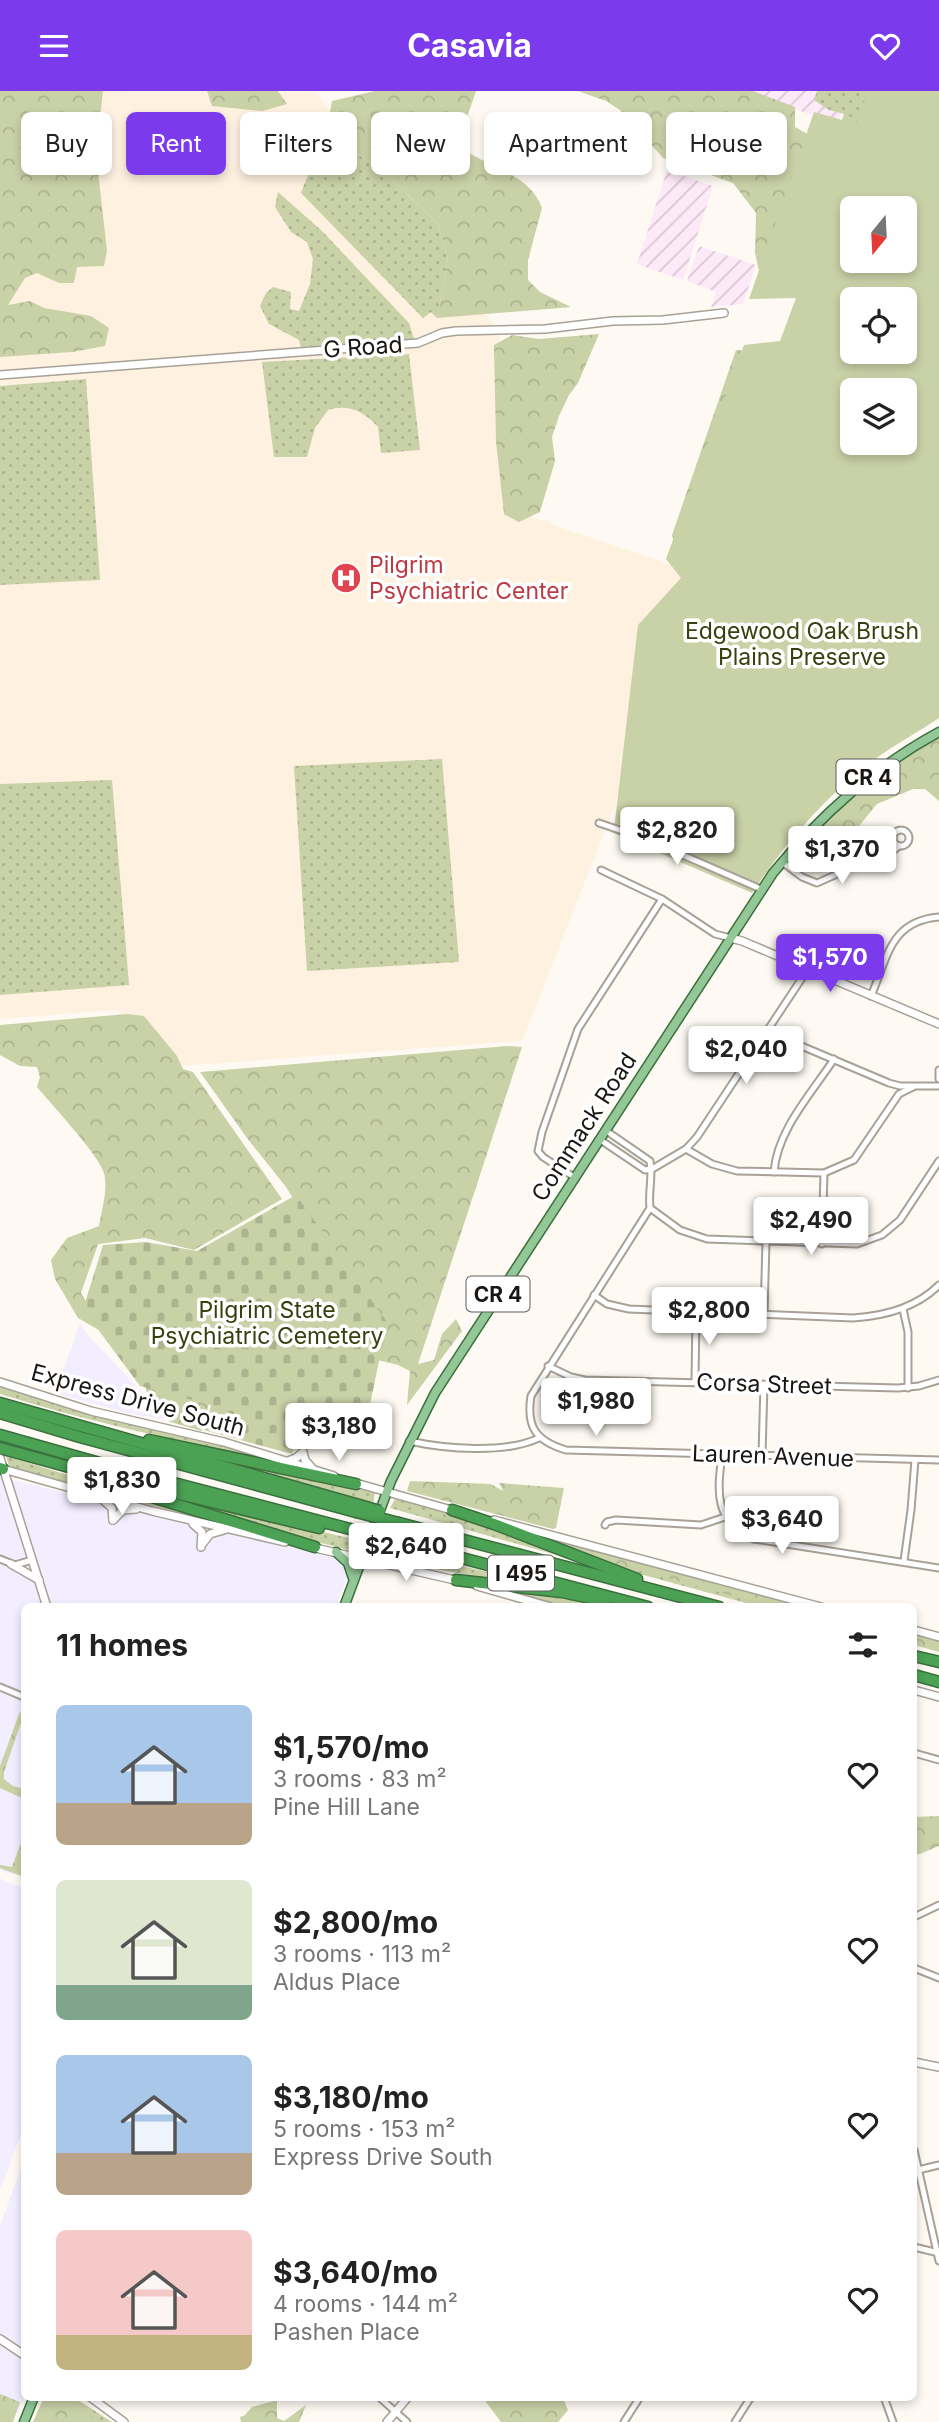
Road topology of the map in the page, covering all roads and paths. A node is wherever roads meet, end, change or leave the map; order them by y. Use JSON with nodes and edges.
{"nodes":[{"id":1,"x":724,"y":313,"type":"dead end"},
{"id":2,"x":0,"y":375,"type":"edge"},
{"id":3,"x":939,"y":732,"type":"edge"},
{"id":4,"x":598,"y":823,"type":"dead end"},
{"id":5,"x":899,"y":846,"type":"dead end"},
{"id":6,"x":782,"y":862,"type":"junction"},
{"id":7,"x":601,"y":870,"type":"dead end"},
{"id":8,"x":762,"y":890,"type":"junction"},
{"id":9,"x":662,"y":899,"type":"junction"},
{"id":10,"x":939,"y":917,"type":"edge"},
{"id":11,"x":731,"y":938,"type":"junction"},
{"id":12,"x":808,"y":969,"type":"junction"},
{"id":13,"x":871,"y":996,"type":"junction"},
{"id":14,"x":939,"y":1024,"type":"edge"},
{"id":15,"x":766,"y":1031,"type":"junction"},
{"id":16,"x":834,"y":1059,"type":"junction"},
{"id":17,"x":939,"y":1070,"type":"edge"},
{"id":18,"x":939,"y":1079,"type":"edge"},
{"id":19,"x":939,"y":1086,"type":"edge"},
{"id":20,"x":913,"y":1087,"type":"junction"},
{"id":21,"x":605,"y":1131,"type":"junction"},
{"id":22,"x":599,"y":1139,"type":"junction"},
{"id":23,"x":686,"y":1149,"type":"junction"},
{"id":24,"x":939,"y":1161,"type":"edge"},
{"id":25,"x":652,"y":1170,"type":"junction"},
{"id":26,"x":774,"y":1173,"type":"junction"},
{"id":27,"x":824,"y":1173,"type":"junction"},
{"id":28,"x":574,"y":1177,"type":"junction"},
{"id":29,"x":650,"y":1208,"type":"junction"},
{"id":30,"x":766,"y":1242,"type":"junction"},
{"id":31,"x":822,"y":1244,"type":"junction"},
{"id":32,"x":939,"y":1285,"type":"edge"},
{"id":33,"x":594,"y":1295,"type":"junction"},
{"id":34,"x":902,"y":1309,"type":"junction"},
{"id":35,"x":696,"y":1311,"type":"junction"},
{"id":36,"x":764,"y":1314,"type":"junction"},
{"id":37,"x":548,"y":1366,"type":"junction"},
{"id":38,"x":939,"y":1380,"type":"edge"},
{"id":39,"x":0,"y":1382,"type":"edge"},
{"id":40,"x":695,"y":1382,"type":"junction"},
{"id":41,"x":764,"y":1384,"type":"junction"},
{"id":42,"x":908,"y":1388,"type":"junction"},
{"id":43,"x":0,"y":1403,"type":"edge"},
{"id":44,"x":2,"y":1413,"type":"edge"},
{"id":45,"x":76,"y":1426,"type":"junction"},
{"id":46,"x":0,"y":1435,"type":"edge"},
{"id":47,"x":539,"y":1438,"type":"junction"},
{"id":48,"x":410,"y":1441,"type":"junction"},
{"id":49,"x":0,"y":1448,"type":"edge"},
{"id":50,"x":722,"y":1455,"type":"junction"},
{"id":51,"x":762,"y":1455,"type":"junction"},
{"id":52,"x":0,"y":1458,"type":"edge"},
{"id":53,"x":915,"y":1460,"type":"junction"},
{"id":54,"x":287,"y":1461,"type":"junction"},
{"id":55,"x":939,"y":1461,"type":"edge"},
{"id":56,"x":57,"y":1464,"type":"junction"},
{"id":57,"x":312,"y":1468,"type":"junction"},
{"id":58,"x":1,"y":1469,"type":"edge"},
{"id":59,"x":26,"y":1476,"type":"junction"},
{"id":60,"x":356,"y":1484,"type":"junction"},
{"id":61,"x":9,"y":1492,"type":"junction"},
{"id":62,"x":386,"y":1493,"type":"junction"},
{"id":63,"x":99,"y":1496,"type":"junction"},
{"id":64,"x":358,"y":1508,"type":"junction"},
{"id":65,"x":452,"y":1510,"type":"junction"},
{"id":66,"x":152,"y":1511,"type":"junction"},
{"id":67,"x":725,"y":1517,"type":"junction"},
{"id":68,"x":182,"y":1518,"type":"junction"},
{"id":69,"x":605,"y":1525,"type":"dead end"},
{"id":70,"x":228,"y":1529,"type":"junction"},
{"id":71,"x":349,"y":1532,"type":"junction"},
{"id":72,"x":315,"y":1548,"type":"junction"},
{"id":73,"x":336,"y":1552,"type":"junction"},
{"id":74,"x":361,"y":1558,"type":"junction"},
{"id":75,"x":0,"y":1559,"type":"edge"},
{"id":76,"x":32,"y":1560,"type":"junction"},
{"id":77,"x":904,"y":1561,"type":"junction"},
{"id":78,"x":11,"y":1564,"type":"junction"},
{"id":79,"x":939,"y":1568,"type":"edge"},
{"id":80,"x":354,"y":1579,"type":"junction"},
{"id":81,"x":39,"y":1580,"type":"junction"},
{"id":82,"x":456,"y":1580,"type":"junction"},
{"id":83,"x":672,"y":1595,"type":"junction"},
{"id":84,"x":633,"y":1602,"type":"junction"},
{"id":85,"x":46,"y":1603,"type":"edge"},
{"id":86,"x":345,"y":1603,"type":"edge"},
{"id":87,"x":537,"y":1603,"type":"edge"},
{"id":88,"x":636,"y":1603,"type":"edge"},
{"id":89,"x":703,"y":1603,"type":"edge"},
{"id":90,"x":806,"y":1603,"type":"edge"},
{"id":91,"x":917,"y":1631,"type":"edge"},
{"id":92,"x":939,"y":1637,"type":"edge"},
{"id":93,"x":917,"y":1657,"type":"edge"},
{"id":94,"x":939,"y":1662,"type":"edge"},
{"id":95,"x":917,"y":1676,"type":"edge"},
{"id":96,"x":939,"y":1682,"type":"edge"},
{"id":97,"x":0,"y":1687,"type":"edge"},
{"id":98,"x":917,"y":1691,"type":"edge"},
{"id":99,"x":21,"y":1696,"type":"edge"},
{"id":100,"x":939,"y":1697,"type":"edge"},
{"id":101,"x":917,"y":1754,"type":"edge"},
{"id":102,"x":939,"y":1760,"type":"edge"},
{"id":103,"x":939,"y":1905,"type":"edge"},
{"id":104,"x":917,"y":1916,"type":"edge"},
{"id":105,"x":917,"y":1969,"type":"edge"},
{"id":106,"x":939,"y":1978,"type":"edge"},
{"id":107,"x":917,"y":2063,"type":"edge"},
{"id":108,"x":939,"y":2067,"type":"edge"},
{"id":109,"x":917,"y":2165,"type":"edge"},
{"id":110,"x":939,"y":2165,"type":"edge"},
{"id":111,"x":918,"y":2170,"type":"junction"},
{"id":112,"x":917,"y":2248,"type":"edge"},
{"id":113,"x":938,"y":2253,"type":"edge"},
{"id":114,"x":939,"y":2261,"type":"edge"},
{"id":115,"x":0,"y":2339,"type":"edge"},
{"id":116,"x":21,"y":2353,"type":"edge"},
{"id":117,"x":33,"y":2401,"type":"edge"},
{"id":118,"x":95,"y":2401,"type":"edge"},
{"id":119,"x":383,"y":2401,"type":"edge"},
{"id":120,"x":405,"y":2401,"type":"edge"},
{"id":121,"x":637,"y":2401,"type":"edge"},
{"id":122,"x":748,"y":2401,"type":"edge"},
{"id":123,"x":885,"y":2401,"type":"edge"},
{"id":124,"x":395,"y":2412,"type":"junction"},
{"id":125,"x":24,"y":2422,"type":"edge"},
{"id":126,"x":124,"y":2422,"type":"edge"},
{"id":127,"x":387,"y":2422,"type":"edge"},
{"id":128,"x":407,"y":2422,"type":"edge"},
{"id":129,"x":624,"y":2422,"type":"edge"},
{"id":130,"x":735,"y":2422,"type":"edge"},
{"id":131,"x":893,"y":2422,"type":"edge"}],
"edges":[{"from":1,"to":2,"type":"main road","name":"G Road"},
{"from":3,"to":6,"type":"main road","name":"Commack Road","number":"CR 4"},
{"from":4,"to":8,"type":"street"},
{"from":5,"to":6,"type":"street"},
{"from":6,"to":8,"type":"main road","name":"Commack Road","number":"CR 4"},
{"from":7,"to":9,"type":"street"},
{"from":8,"to":11,"type":"main road","name":"Commack Road","number":"CR 4"},
{"from":9,"to":11,"type":"street"},
{"from":9,"to":28,"type":"street"},
{"from":10,"to":13,"type":"street"},
{"from":11,"to":12,"type":"main road"},
{"from":11,"to":21,"type":"main road","name":"Commack Road","number":"CR 4"},
{"from":12,"to":13,"type":"main road"},
{"from":12,"to":15,"type":"street"},
{"from":13,"to":14,"type":"main road"},
{"from":15,"to":16,"type":"street"},
{"from":15,"to":23,"type":"street"},
{"from":16,"to":20,"type":"street"},
{"from":16,"to":26,"type":"street"},
{"from":17,"to":18,"type":"street"},
{"from":19,"to":20,"type":"street"},
{"from":20,"to":27,"type":"street"},
{"from":21,"to":22,"type":"main road","name":"Commack Road","number":"CR 4"},
{"from":21,"to":25,"type":"street"},
{"from":22,"to":25,"type":"street"},
{"from":22,"to":28,"type":"main road","name":"Commack Road","number":"CR 4"},
{"from":23,"to":25,"type":"street"},
{"from":23,"to":26,"type":"street"},
{"from":24,"to":31,"type":"street"},
{"from":25,"to":29,"type":"street"},
{"from":26,"to":27,"type":"street"},
{"from":27,"to":31,"type":"street"},
{"from":28,"to":48,"type":"main road","name":"Commack Road","number":"CR 4"},
{"from":29,"to":30,"type":"street"},
{"from":29,"to":33,"type":"street"},
{"from":30,"to":31,"type":"street"},
{"from":30,"to":36,"type":"street"},
{"from":32,"to":34,"type":"street"},
{"from":33,"to":35,"type":"street"},
{"from":33,"to":37,"type":"street"},
{"from":34,"to":36,"type":"street"},
{"from":34,"to":42,"type":"street"},
{"from":35,"to":36,"type":"street"},
{"from":35,"to":40,"type":"street"},
{"from":37,"to":40,"type":"street","name":"Corsa Street"},
{"from":37,"to":47,"type":"street"},
{"from":38,"to":42,"type":"street","name":"Corsa Street"},
{"from":39,"to":54,"type":"main road","name":"Express Drive South"},
{"from":40,"to":41,"type":"street","name":"Corsa Street"},
{"from":41,"to":42,"type":"street","name":"Corsa Street"},
{"from":41,"to":51,"type":"street"},
{"from":43,"to":45,"type":"highway","name":"Express Drive South"},
{"from":44,"to":64,"type":"highway","number":"I 495"},
{"from":45,"to":60,"type":"highway"},
{"from":45,"to":64,"type":"highway"},
{"from":46,"to":71,"type":"highway"},
{"from":47,"to":48,"type":"street"},
{"from":47,"to":50,"type":"street","name":"Lauren Avenue"},
{"from":48,"to":62,"type":"main road","name":"Commack Road","number":"CR 4"},
{"from":49,"to":56,"type":"highway"},
{"from":50,"to":51,"type":"street","name":"Lauren Avenue"},
{"from":50,"to":67,"type":"street"},
{"from":51,"to":53,"type":"street","name":"Lauren Avenue"},
{"from":52,"to":58,"type":"main road"},
{"from":53,"to":55,"type":"street","name":"Lauren Avenue"},
{"from":53,"to":77,"type":"street"},
{"from":54,"to":57,"type":"main road","name":"Express Drive South"},
{"from":54,"to":57,"type":"main road"},
{"from":56,"to":71,"type":"highway"},
{"from":56,"to":72,"type":"highway"},
{"from":57,"to":60,"type":"main road","name":"Express Drive South"},
{"from":58,"to":59,"type":"main road"},
{"from":58,"to":61,"type":"main road"},
{"from":59,"to":61,"type":"main road"},
{"from":59,"to":63,"type":"main road"},
{"from":60,"to":62,"type":"main road","name":"Express Drive South"},
{"from":61,"to":76,"type":"main road"},
{"from":62,"to":65,"type":"main road","name":"Express Drive South"},
{"from":62,"to":74,"type":"main road","name":"Commack Road","number":"CR 4"},
{"from":63,"to":66,"type":"main road"},
{"from":63,"to":66,"type":"main road"},
{"from":64,"to":83,"type":"highway","number":"I 495","bridge":true},
{"from":65,"to":83,"type":"highway"},
{"from":65,"to":90,"type":"main road","name":"Express Drive South"},
{"from":66,"to":68,"type":"main road"},
{"from":67,"to":69,"type":"street"},
{"from":67,"to":77,"type":"street"},
{"from":68,"to":70,"type":"main road"},
{"from":68,"to":70,"type":"main road"},
{"from":70,"to":72,"type":"main road"},
{"from":71,"to":84,"type":"highway","number":"I 495"},
{"from":72,"to":73,"type":"main road"},
{"from":73,"to":74,"type":"main road"},
{"from":73,"to":80,"type":"main road"},
{"from":74,"to":80,"type":"main road","name":"Commack Road","number":"CR 4"},
{"from":74,"to":82,"type":"main road"},
{"from":75,"to":78,"type":"street"},
{"from":76,"to":78,"type":"street"},
{"from":76,"to":81,"type":"main road"},
{"from":77,"to":79,"type":"street"},
{"from":78,"to":81,"type":"main road"},
{"from":80,"to":86,"type":"main road","name":"Commack Road","number":"CR 4"},
{"from":81,"to":85,"type":"main road"},
{"from":82,"to":84,"type":"highway"},
{"from":82,"to":87,"type":"main road"},
{"from":83,"to":89,"type":"highway","number":"I 495"},
{"from":84,"to":88,"type":"highway","number":"I 495"},
{"from":91,"to":92,"type":"main road"},
{"from":93,"to":94,"type":"highway"},
{"from":95,"to":96,"type":"highway"},
{"from":97,"to":99,"type":"street"},
{"from":98,"to":100,"type":"main road"},
{"from":101,"to":102,"type":"street"},
{"from":103,"to":104,"type":"street"},
{"from":105,"to":106,"type":"street"},
{"from":107,"to":108,"type":"main road"},
{"from":109,"to":111,"type":"street"},
{"from":110,"to":111,"type":"street"},
{"from":111,"to":113,"type":"street"},
{"from":112,"to":113,"type":"street"},
{"from":113,"to":114,"type":"street"},
{"from":115,"to":116,"type":"main road"},
{"from":117,"to":125,"type":"main road"},
{"from":118,"to":126,"type":"main road"},
{"from":119,"to":124,"type":"street"},
{"from":120,"to":124,"type":"main road"},
{"from":121,"to":129,"type":"street"},
{"from":122,"to":130,"type":"street"},
{"from":123,"to":131,"type":"street"},
{"from":124,"to":127,"type":"main road"},
{"from":124,"to":128,"type":"street"}]}
